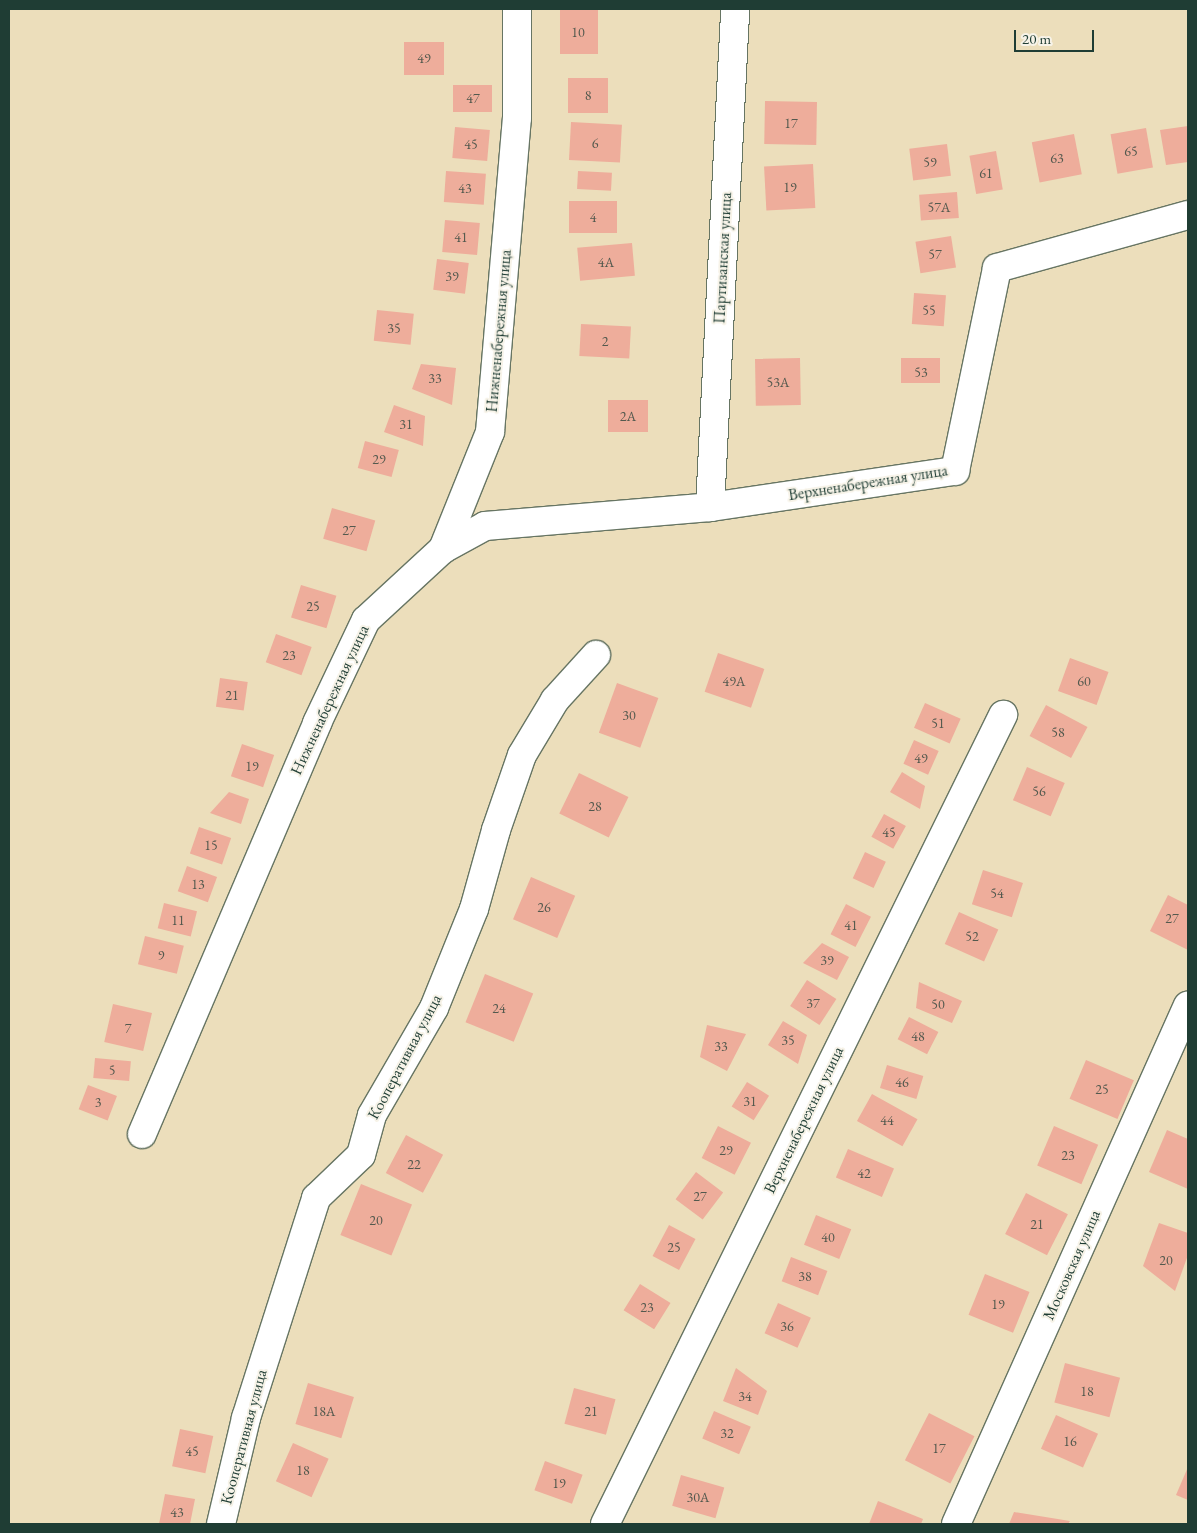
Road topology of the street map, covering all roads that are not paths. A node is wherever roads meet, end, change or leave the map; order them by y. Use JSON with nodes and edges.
{"nodes":[{"id":1,"x":517,"y":9,"type":"edge"},
{"id":2,"x":736,"y":9,"type":"edge"},
{"id":3,"x":1188,"y":215,"type":"edge"},
{"id":4,"x":710,"y":507,"type":"junction"},
{"id":5,"x":443,"y":549,"type":"junction"},
{"id":6,"x":596,"y":655,"type":"dead end"},
{"id":7,"x":1003,"y":715,"type":"dead end"},
{"id":8,"x":1188,"y":1005,"type":"edge"},
{"id":9,"x":142,"y":1134,"type":"dead end"},
{"id":10,"x":221,"y":1524,"type":"edge"},
{"id":11,"x":605,"y":1524,"type":"edge"},
{"id":12,"x":956,"y":1524,"type":"edge"}],
"edges":[{"from":1,"to":5,"type":"street","name":"Нижненабережная улица"},
{"from":2,"to":4,"type":"street","name":"Партизанская улица"},
{"from":3,"to":4,"type":"street","name":"Верхненабережная улица"},
{"from":4,"to":5,"type":"street","name":"Верхненабережная улица"},
{"from":5,"to":9,"type":"street","name":"Нижненабережная улица"},
{"from":6,"to":10,"type":"street","name":"Кооперативная улица"},
{"from":7,"to":11,"type":"street","name":"Верхненабережная улица"},
{"from":8,"to":12,"type":"street","name":"Московская улица"}]}
